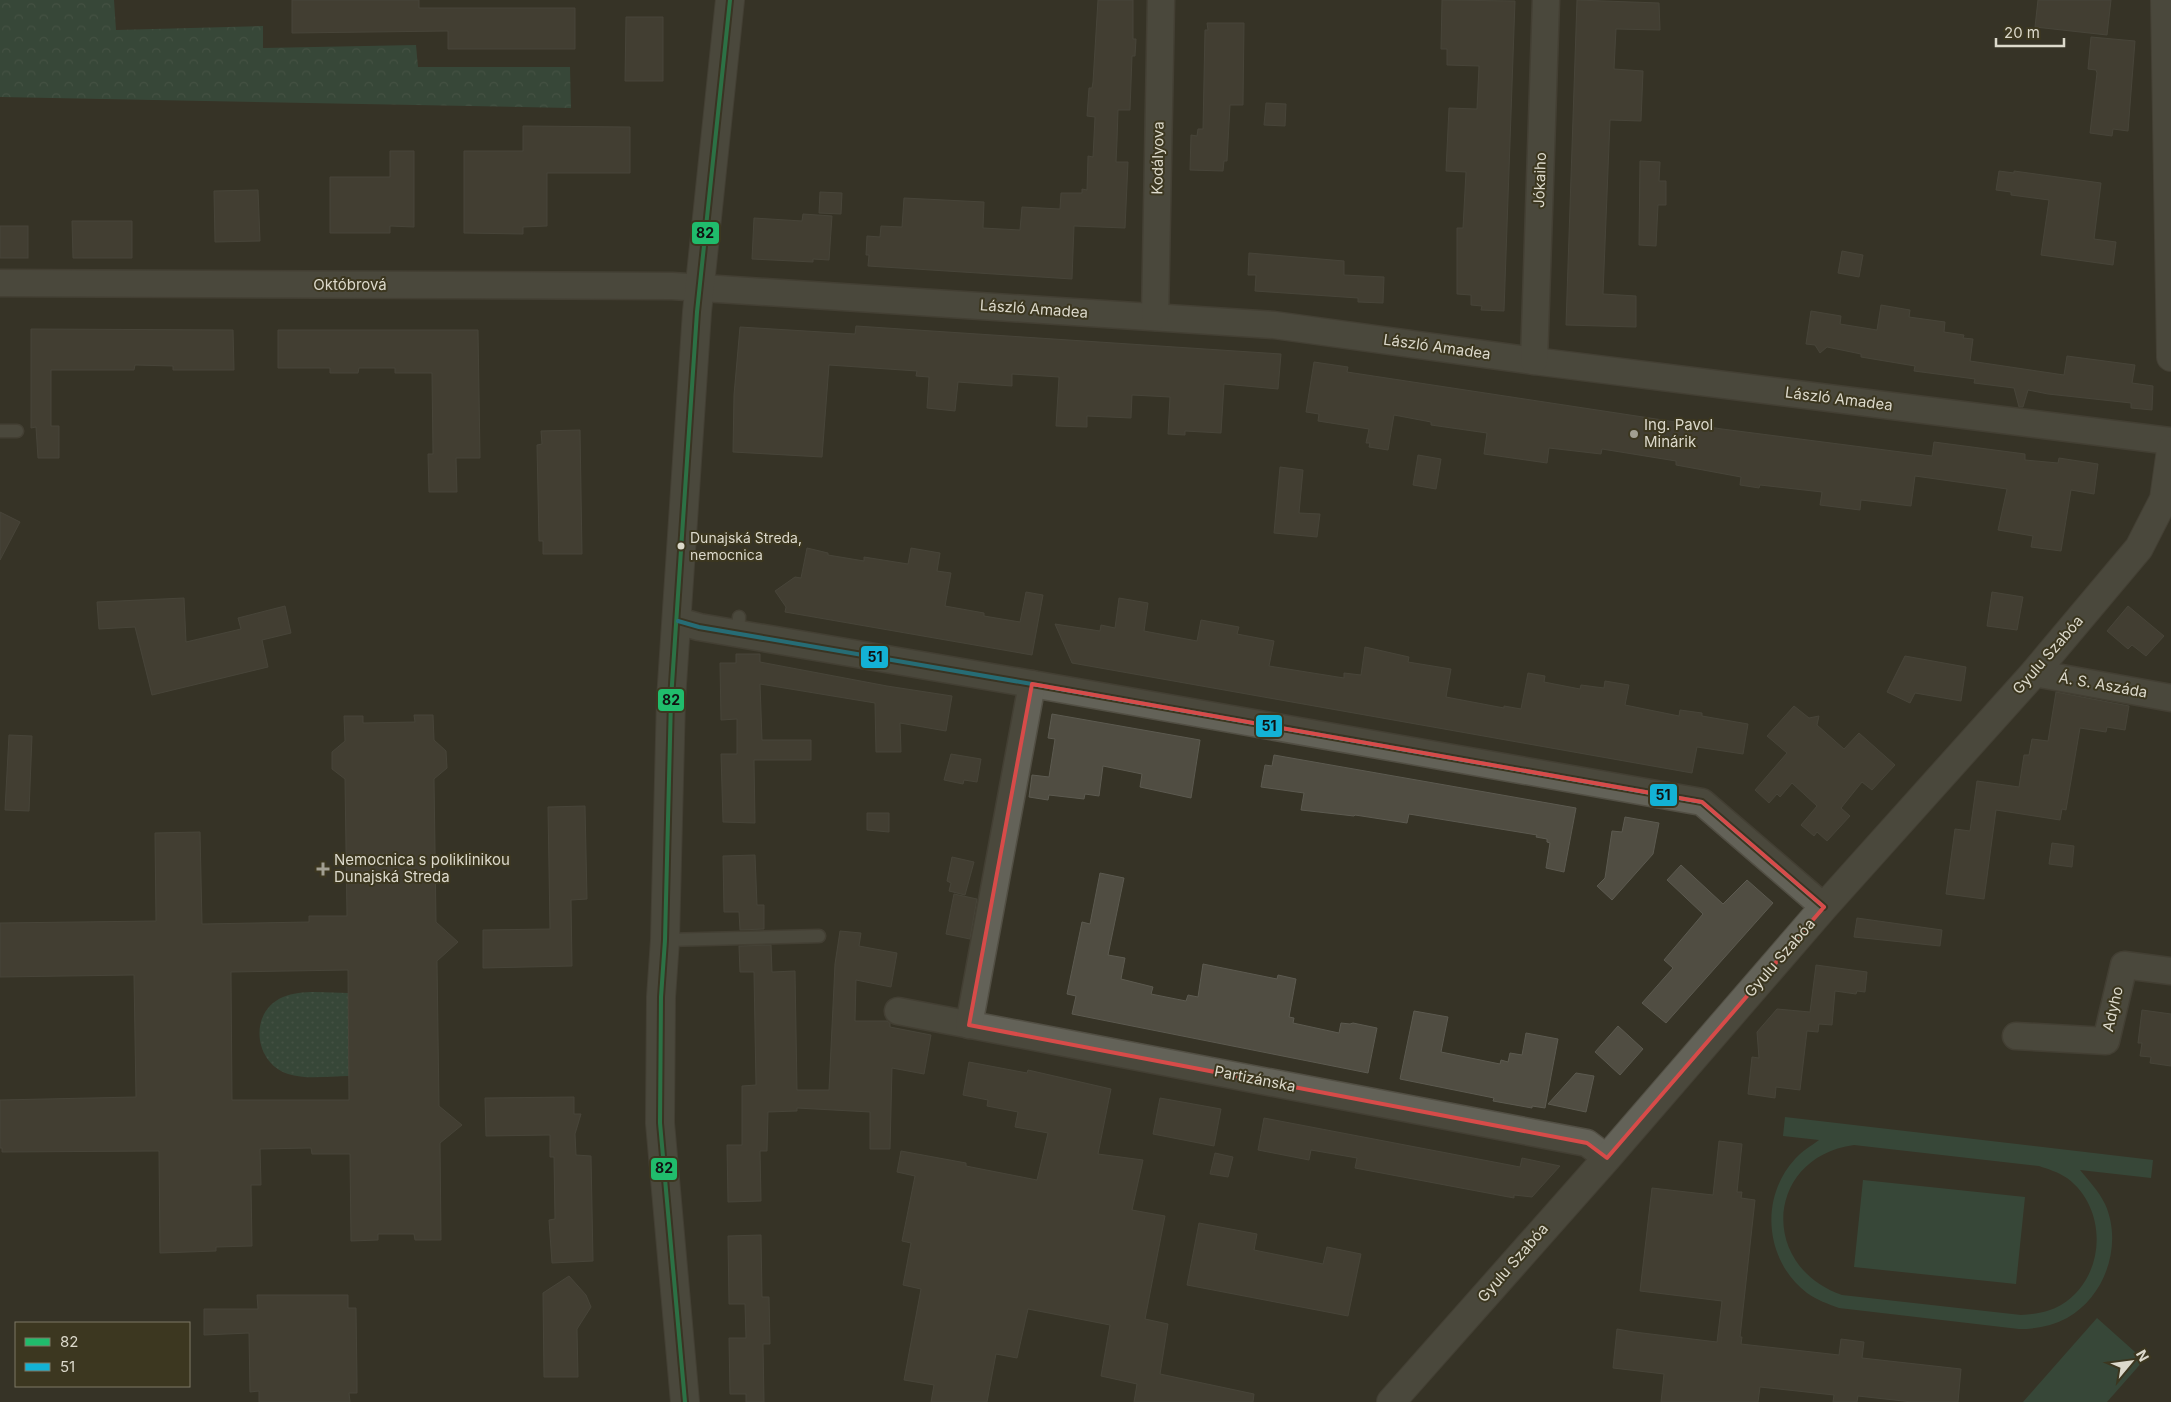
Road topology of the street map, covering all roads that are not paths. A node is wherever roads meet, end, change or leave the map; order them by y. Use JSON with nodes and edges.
{"nodes":[{"id":1,"x":730,"y":0,"type":"edge"},
{"id":2,"x":1161,"y":0,"type":"edge"},
{"id":3,"x":1546,"y":0,"type":"edge"},
{"id":4,"x":2165,"y":0,"type":"edge"},
{"id":5,"x":0,"y":283,"type":"edge"},
{"id":6,"x":700,"y":287,"type":"junction"},
{"id":7,"x":1155,"y":317,"type":"junction"},
{"id":8,"x":2171,"y":357,"type":"edge"},
{"id":9,"x":1534,"y":360,"type":"junction"},
{"id":10,"x":0,"y":431,"type":"edge"},
{"id":11,"x":17,"y":431,"type":"dead end"},
{"id":12,"x":2171,"y":440,"type":"edge"},
{"id":13,"x":2171,"y":450,"type":"edge"},
{"id":14,"x":2168,"y":499,"type":"edge"},
{"id":15,"x":678,"y":621,"type":"junction"},
{"id":16,"x":2034,"y":673,"type":"junction"},
{"id":17,"x":1032,"y":684,"type":"junction"},
{"id":18,"x":2171,"y":698,"type":"edge"},
{"id":19,"x":1824,"y":907,"type":"junction"},
{"id":20,"x":819,"y":936,"type":"dead end"},
{"id":21,"x":665,"y":940,"type":"junction"},
{"id":22,"x":2171,"y":971,"type":"edge"},
{"id":23,"x":898,"y":1011,"type":"dead end"},
{"id":24,"x":970,"y":1025,"type":"junction"},
{"id":25,"x":2016,"y":1036,"type":"dead end"},
{"id":26,"x":1607,"y":1158,"type":"junction"},
{"id":27,"x":685,"y":1402,"type":"edge"},
{"id":28,"x":1392,"y":1402,"type":"edge"}],
"edges":[{"from":1,"to":6,"type":"street"},
{"from":2,"to":7,"type":"street","name":"Kodályova"},
{"from":3,"to":9,"type":"street","name":"Jókaiho"},
{"from":4,"to":8,"type":"street"},
{"from":5,"to":6,"type":"street","name":"Októbrová"},
{"from":6,"to":7,"type":"street","name":"László Amadea"},
{"from":6,"to":15,"type":"street"},
{"from":7,"to":9,"type":"street","name":"László Amadea"},
{"from":9,"to":12,"type":"street","name":"László Amadea"},
{"from":10,"to":11,"type":"lane"},
{"from":13,"to":14,"type":"street","name":"Gyulu Szabóa"},
{"from":14,"to":16,"type":"street","name":"Gyulu Szabóa"},
{"from":15,"to":17,"type":"street"},
{"from":15,"to":21,"type":"street"},
{"from":16,"to":18,"type":"street","name":"Á. S. Aszáda"},
{"from":16,"to":19,"type":"street","name":"Gyulu Szabóa"},
{"from":17,"to":19,"type":"street"},
{"from":17,"to":24,"type":"street"},
{"from":19,"to":26,"type":"street","name":"Gyulu Szabóa"},
{"from":20,"to":21,"type":"lane"},
{"from":21,"to":27,"type":"street"},
{"from":22,"to":25,"type":"street","name":"Adyho"},
{"from":23,"to":24,"type":"street","name":"Partizánska"},
{"from":24,"to":26,"type":"street","name":"Partizánska"},
{"from":26,"to":28,"type":"street","name":"Gyulu Szabóa"}]}
